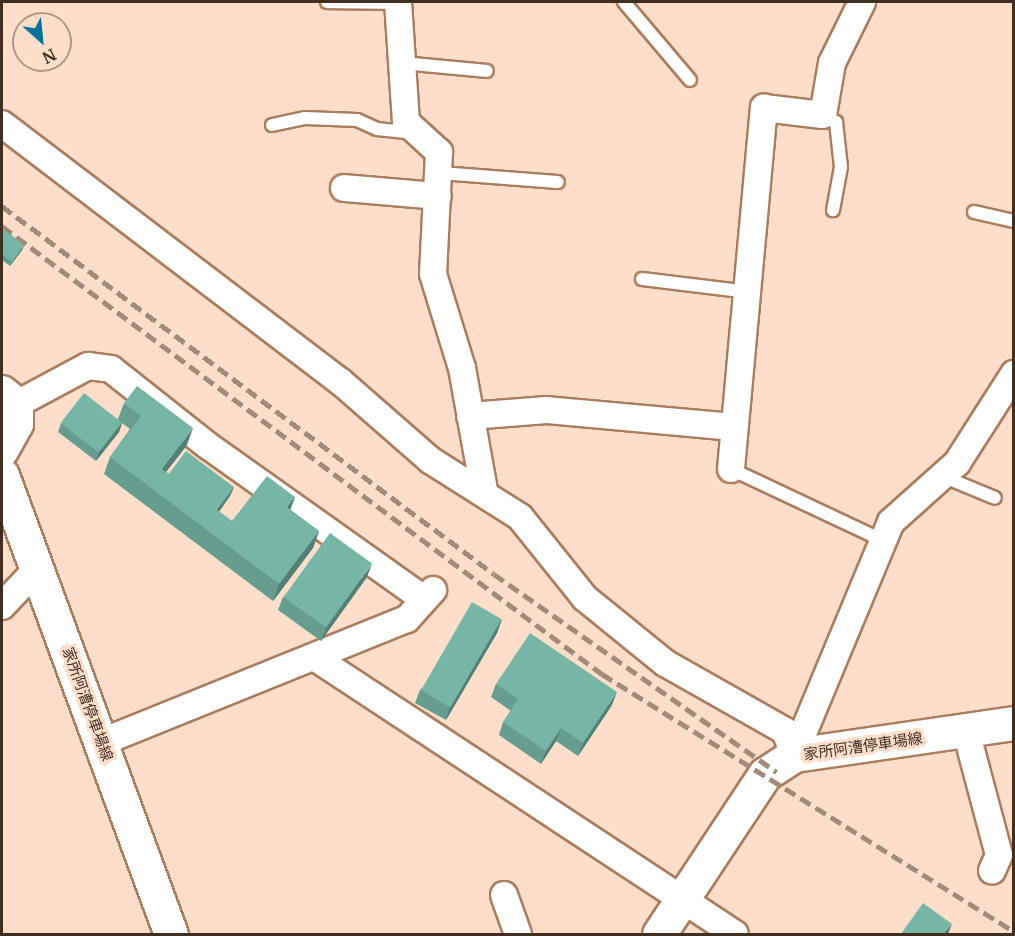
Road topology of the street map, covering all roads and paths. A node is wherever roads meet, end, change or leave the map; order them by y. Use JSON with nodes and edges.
{"nodes":[{"id":1,"x":327,"y":2,"type":"edge"},
{"id":2,"x":398,"y":2,"type":"edge"},
{"id":3,"x":624,"y":2,"type":"edge"},
{"id":4,"x":862,"y":2,"type":"edge"},
{"id":5,"x":403,"y":63,"type":"junction"},
{"id":6,"x":487,"y":71,"type":"dead end"},
{"id":7,"x":690,"y":80,"type":"dead end"},
{"id":8,"x":823,"y":114,"type":"junction"},
{"id":9,"x":2,"y":124,"type":"edge"},
{"id":10,"x":272,"y":125,"type":"dead end"},
{"id":11,"x":420,"y":134,"type":"junction"},
{"id":12,"x":558,"y":182,"type":"dead end"},
{"id":13,"x":439,"y":185,"type":"junction"},
{"id":14,"x":344,"y":188,"type":"dead end"},
{"id":15,"x":832,"y":210,"type":"dead end"},
{"id":16,"x":974,"y":212,"type":"dead end"},
{"id":17,"x":1014,"y":221,"type":"edge"},
{"id":18,"x":642,"y":279,"type":"dead end"},
{"id":19,"x":749,"y":292,"type":"junction"},
{"id":20,"x":1014,"y":374,"type":"edge"},
{"id":21,"x":9,"y":398,"type":"edge"},
{"id":22,"x":470,"y":416,"type":"junction"},
{"id":23,"x":734,"y":427,"type":"junction"},
{"id":24,"x":2,"y":451,"type":"edge"},
{"id":25,"x":731,"y":469,"type":"joint"},
{"id":26,"x":2,"y":475,"type":"edge"},
{"id":27,"x":942,"y":476,"type":"junction"},
{"id":28,"x":483,"y":490,"type":"junction"},
{"id":29,"x":995,"y":498,"type":"dead end"},
{"id":30,"x":882,"y":540,"type":"junction"},
{"id":31,"x":38,"y":568,"type":"junction"},
{"id":32,"x":2,"y":606,"type":"edge"},
{"id":33,"x":317,"y":659,"type":"junction"},
{"id":34,"x":1014,"y":723,"type":"edge"},
{"id":35,"x":966,"y":731,"type":"junction"},
{"id":36,"x":102,"y":742,"type":"junction"},
{"id":37,"x":794,"y":755,"type":"junction"},
{"id":38,"x":992,"y":871,"type":"dead end"},
{"id":39,"x":504,"y":895,"type":"dead end"},
{"id":40,"x":685,"y":902,"type":"junction"},
{"id":41,"x":171,"y":934,"type":"edge"},
{"id":42,"x":518,"y":934,"type":"edge"},
{"id":43,"x":659,"y":934,"type":"edge"},
{"id":44,"x":735,"y":934,"type":"edge"}],
"edges":[{"from":1,"to":2,"type":"lane"},
{"from":2,"to":5,"type":"street"},
{"from":3,"to":7,"type":"lane"},
{"from":4,"to":8,"type":"street"},
{"from":5,"to":6,"type":"lane"},
{"from":5,"to":11,"type":"street"},
{"from":8,"to":15,"type":"lane"},
{"from":8,"to":19,"type":"street"},
{"from":9,"to":28,"type":"street"},
{"from":10,"to":11,"type":"lane"},
{"from":11,"to":13,"type":"street"},
{"from":12,"to":13,"type":"lane"},
{"from":13,"to":14,"type":"street"},
{"from":13,"to":22,"type":"street"},
{"from":16,"to":17,"type":"lane"},
{"from":18,"to":19,"type":"lane"},
{"from":19,"to":23,"type":"street"},
{"from":20,"to":27,"type":"street"},
{"from":21,"to":24,"type":"street"},
{"from":21,"to":33,"type":"street"},
{"from":22,"to":23,"type":"street"},
{"from":22,"to":28,"type":"street"},
{"from":23,"to":25,"type":"street"},
{"from":25,"to":30,"type":"lane"},
{"from":26,"to":31,"type":"main road","name":"家所阿漕停車場線"},
{"from":27,"to":29,"type":"lane"},
{"from":27,"to":30,"type":"street"},
{"from":28,"to":37,"type":"street"},
{"from":30,"to":37,"type":"street"},
{"from":31,"to":32,"type":"street"},
{"from":31,"to":36,"type":"main road","name":"家所阿漕停車場線"},
{"from":33,"to":36,"type":"street"},
{"from":33,"to":40,"type":"street"},
{"from":34,"to":35,"type":"main road","name":"家所阿漕停車場線"},
{"from":35,"to":37,"type":"main road","name":"家所阿漕停車場線"},
{"from":35,"to":38,"type":"street"},
{"from":36,"to":41,"type":"main road","name":"家所阿漕停車場線"},
{"from":37,"to":40,"type":"main road","name":"家所阿漕停車場線"},
{"from":39,"to":42,"type":"street"},
{"from":40,"to":43,"type":"main road","name":"家所阿漕停車場線"},
{"from":40,"to":44,"type":"street"}]}
